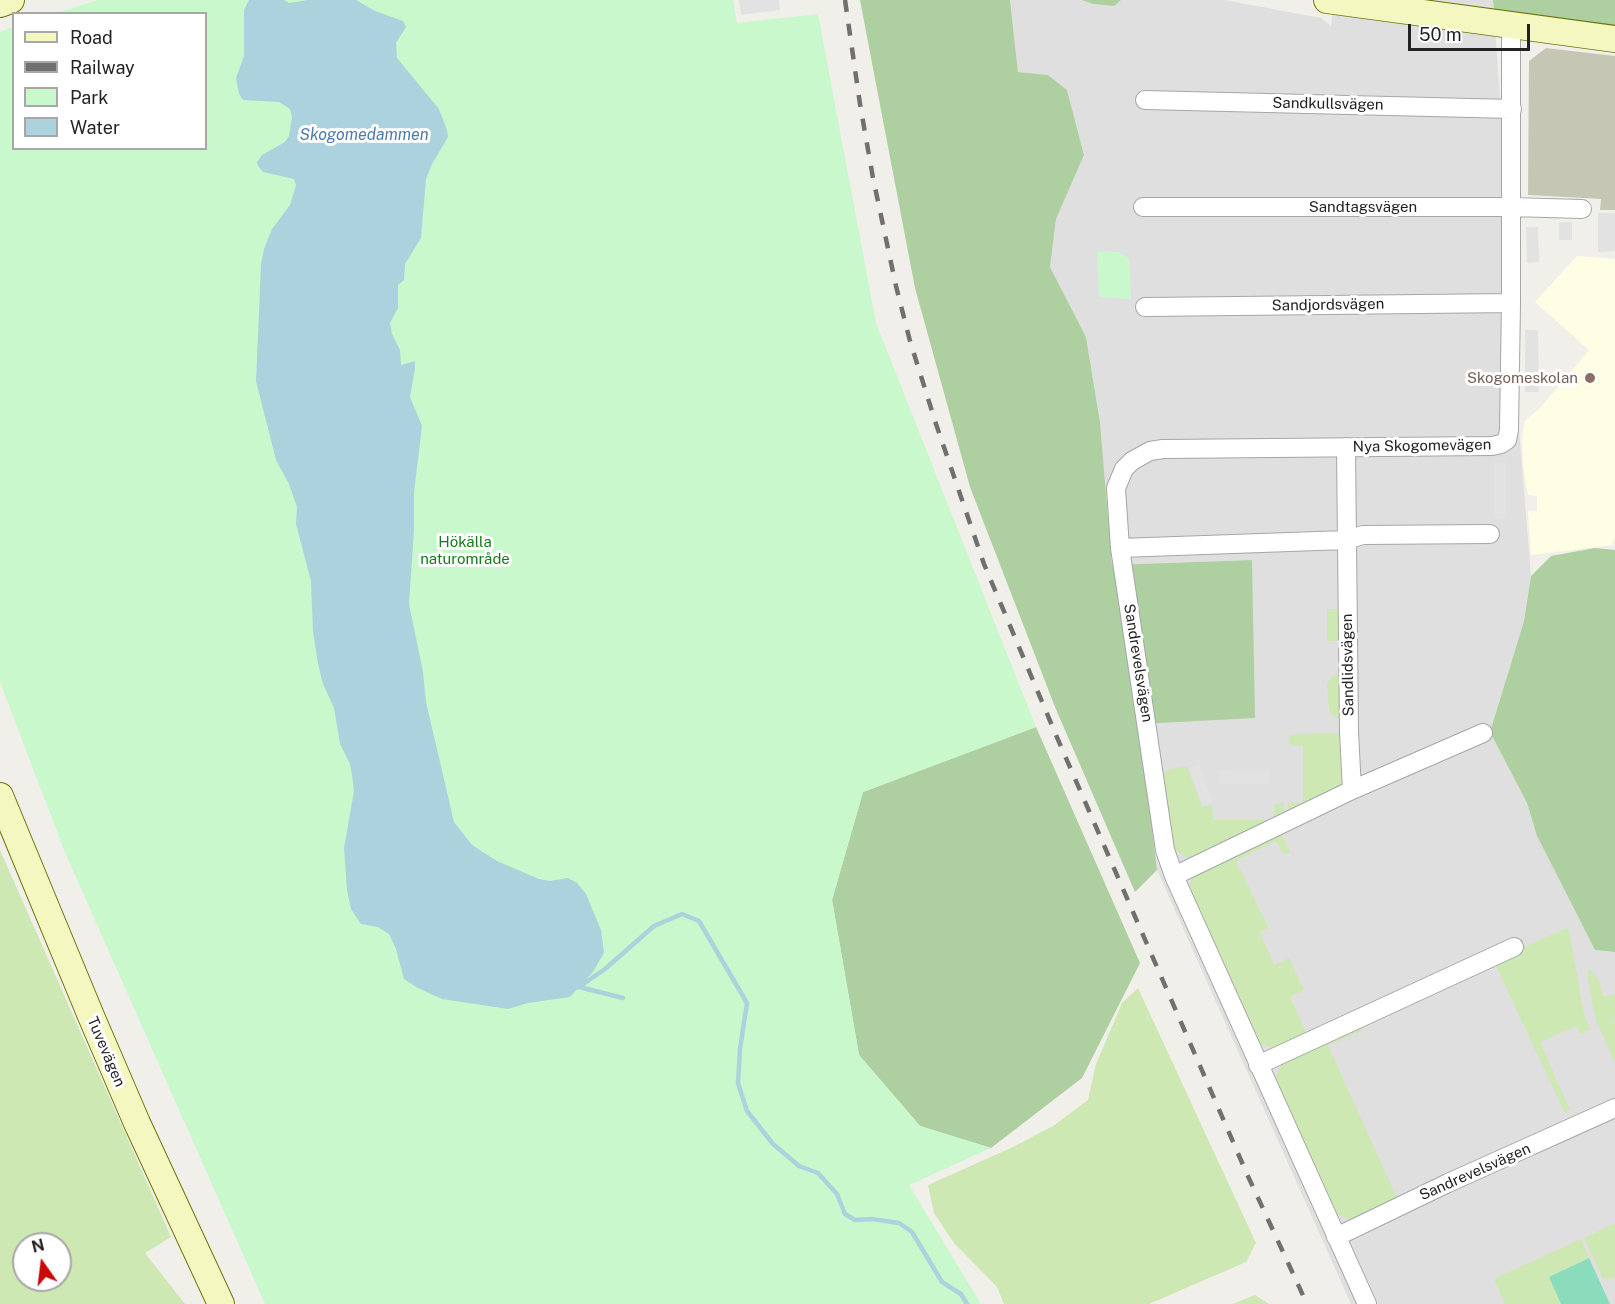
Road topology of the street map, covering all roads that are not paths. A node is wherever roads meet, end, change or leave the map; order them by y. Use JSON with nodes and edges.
{"nodes":[{"id":1,"x":11,"y":0,"type":"edge"},
{"id":2,"x":1327,"y":0,"type":"edge"},
{"id":3,"x":0,"y":4,"type":"edge"},
{"id":4,"x":1511,"y":26,"type":"junction"},
{"id":5,"x":1615,"y":39,"type":"edge"},
{"id":6,"x":1145,"y":100,"type":"dead end"},
{"id":7,"x":1512,"y":109,"type":"junction"},
{"id":8,"x":1143,"y":207,"type":"dead end"},
{"id":9,"x":1511,"y":207,"type":"junction"},
{"id":10,"x":1582,"y":209,"type":"dead end"},
{"id":11,"x":1511,"y":303,"type":"junction"},
{"id":12,"x":1145,"y":307,"type":"dead end"},
{"id":13,"x":1346,"y":447,"type":"junction"},
{"id":14,"x":1139,"y":456,"type":"joint"},
{"id":15,"x":1490,"y":534,"type":"dead end"},
{"id":16,"x":1346,"y":540,"type":"junction"},
{"id":17,"x":1120,"y":548,"type":"junction"},
{"id":18,"x":1483,"y":733,"type":"dead end"},
{"id":19,"x":1352,"y":790,"type":"junction"},
{"id":20,"x":0,"y":796,"type":"edge"},
{"id":21,"x":1174,"y":876,"type":"junction"},
{"id":22,"x":1514,"y":947,"type":"dead end"},
{"id":23,"x":1258,"y":1065,"type":"junction"},
{"id":24,"x":1615,"y":1108,"type":"edge"},
{"id":25,"x":1336,"y":1237,"type":"junction"},
{"id":26,"x":221,"y":1304,"type":"edge"},
{"id":27,"x":1367,"y":1304,"type":"edge"}],
"edges":[{"from":1,"to":3,"type":"main road"},
{"from":2,"to":4,"type":"main road"},
{"from":4,"to":5,"type":"main road"},
{"from":4,"to":7,"type":"street","name":"Nya Skogomevägen"},
{"from":6,"to":7,"type":"street","name":"Sandkullsvägen"},
{"from":7,"to":9,"type":"street","name":"Nya Skogomevägen"},
{"from":8,"to":9,"type":"street","name":"Sandtagsvägen"},
{"from":9,"to":10,"type":"street","name":"Sandtagsvägen"},
{"from":9,"to":11,"type":"street","name":"Nya Skogomevägen"},
{"from":11,"to":12,"type":"street","name":"Sandjordsvägen"},
{"from":11,"to":13,"type":"street","name":"Nya Skogomevägen"},
{"from":13,"to":14,"type":"street","name":"Nya Skogomevägen"},
{"from":13,"to":16,"type":"street","name":"Sandlidsvägen"},
{"from":14,"to":17,"type":"street","name":"Sandrevelsvägen"},
{"from":15,"to":16,"type":"street"},
{"from":16,"to":17,"type":"street"},
{"from":16,"to":19,"type":"street","name":"Sandlidsvägen"},
{"from":17,"to":21,"type":"street","name":"Sandrevelsvägen"},
{"from":18,"to":19,"type":"street"},
{"from":19,"to":21,"type":"street"},
{"from":20,"to":26,"type":"main road","name":"Tuvevägen"},
{"from":21,"to":23,"type":"street","name":"Sandrevelsvägen"},
{"from":22,"to":23,"type":"street"},
{"from":23,"to":25,"type":"street","name":"Sandrevelsvägen"},
{"from":24,"to":25,"type":"street","name":"Sandrevelsvägen"},
{"from":25,"to":27,"type":"street","name":"Sandrevelsvägen"}]}
